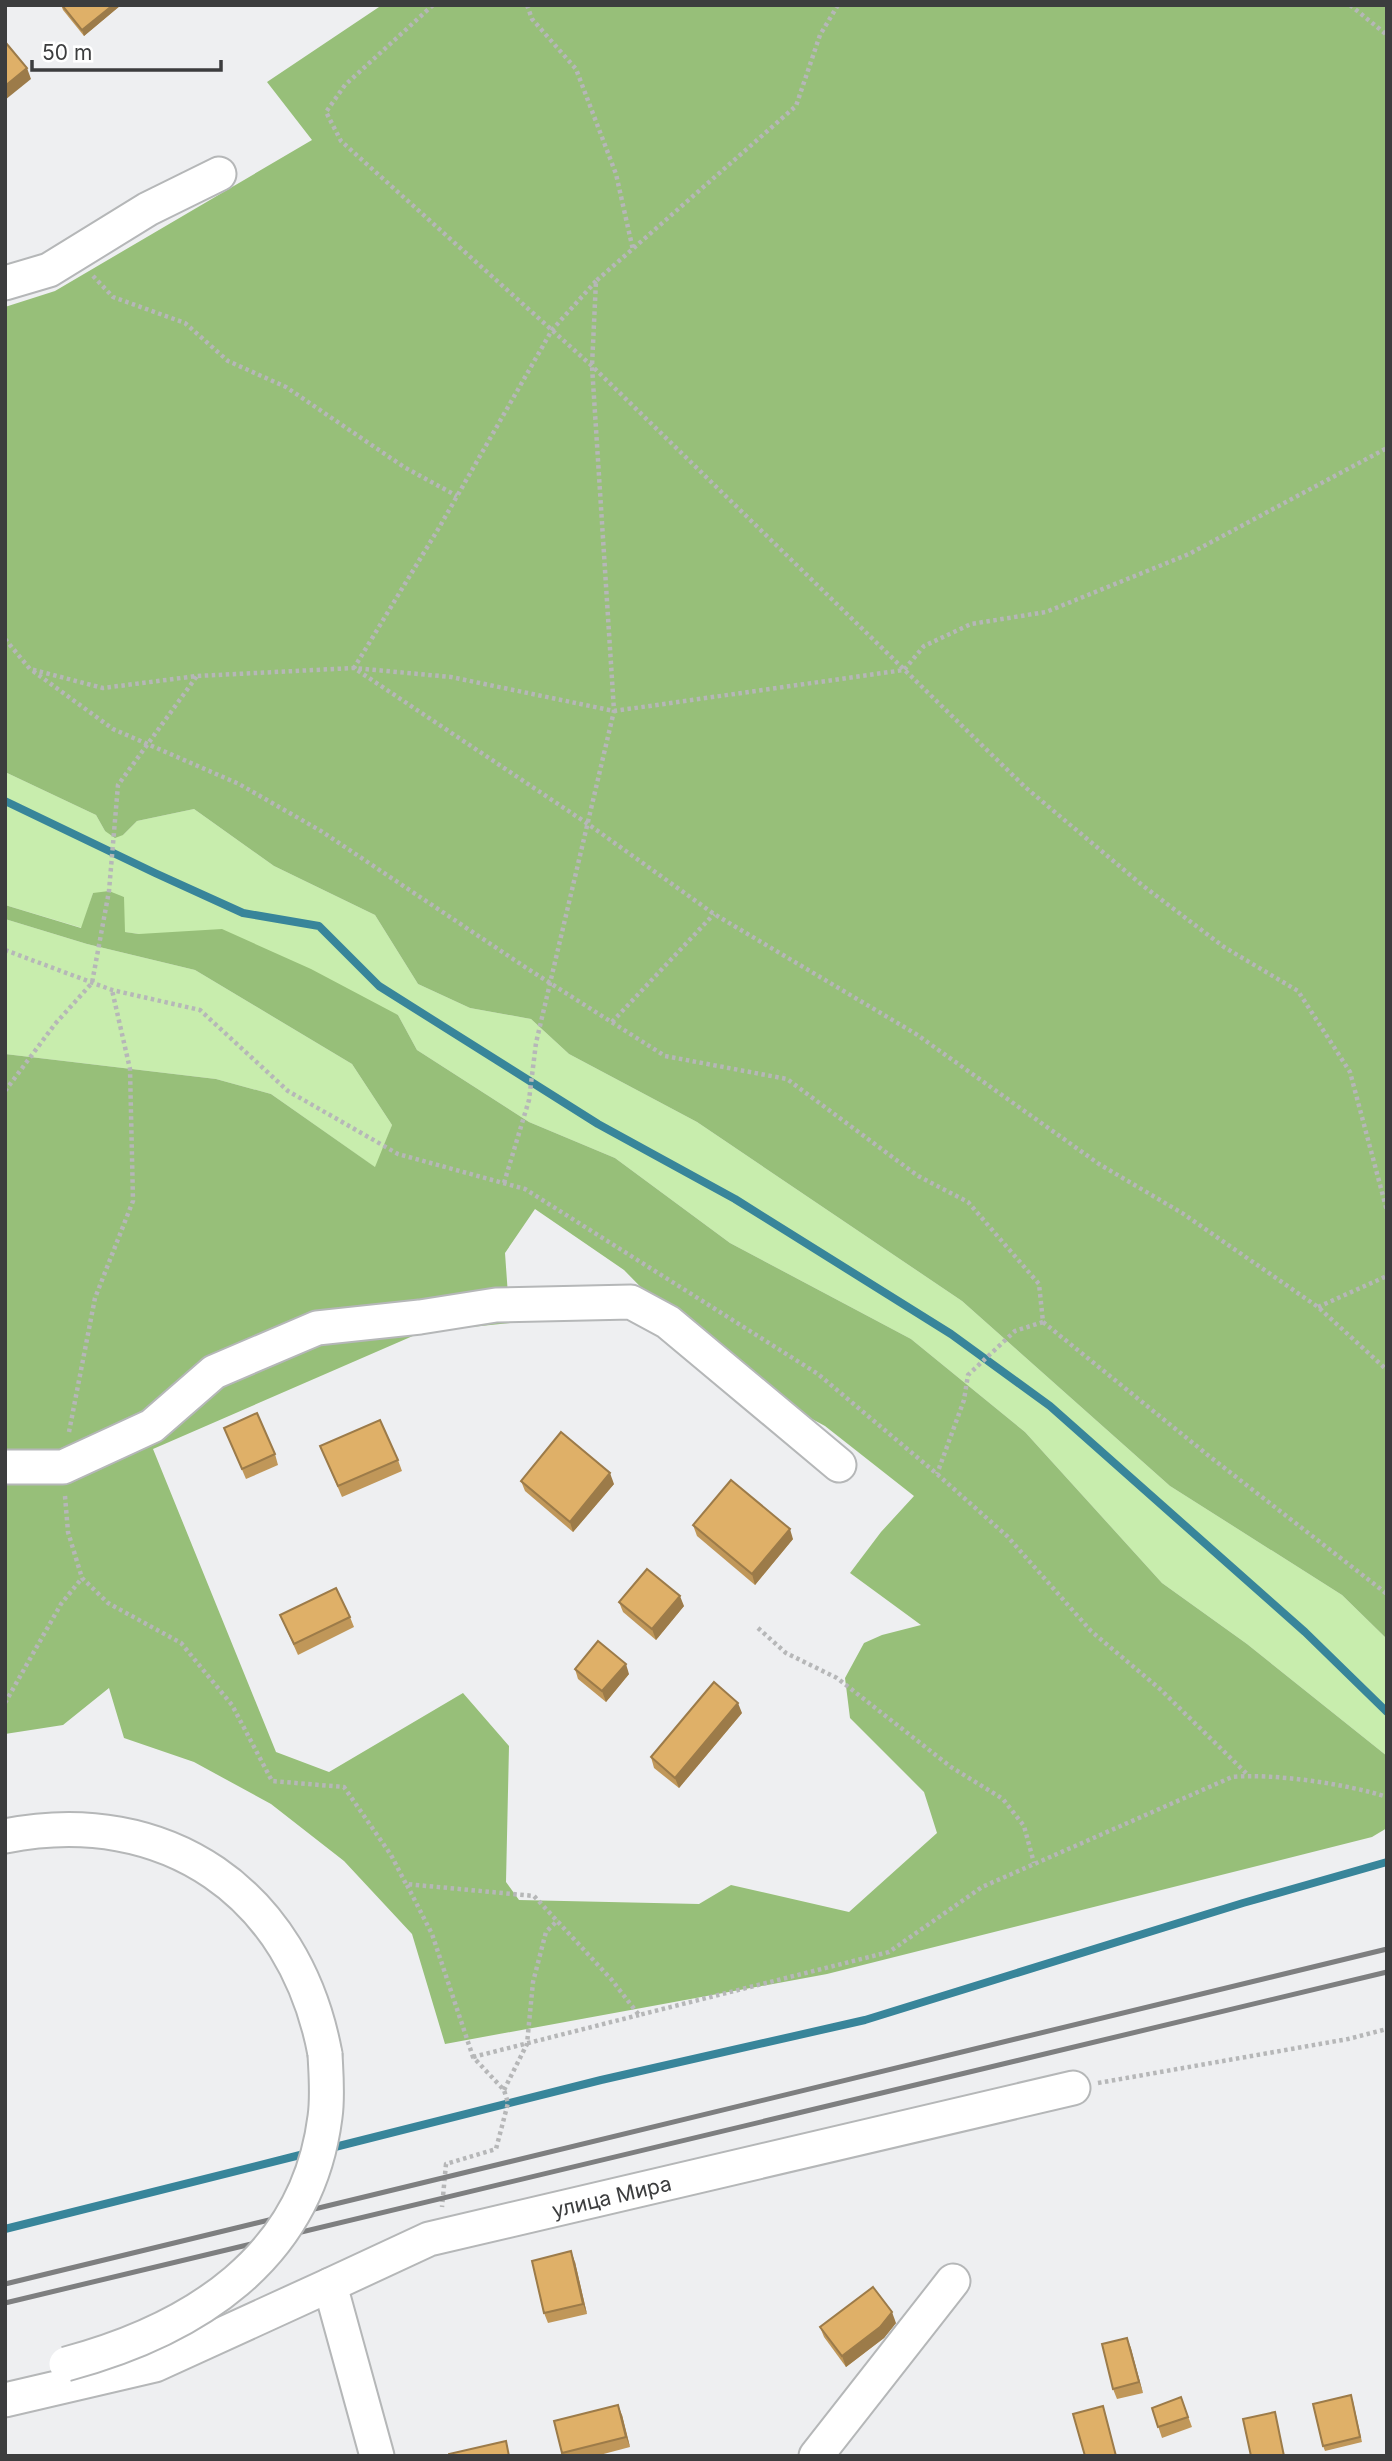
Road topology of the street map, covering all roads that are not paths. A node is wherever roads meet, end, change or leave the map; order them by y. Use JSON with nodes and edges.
{"nodes":[{"id":1,"x":219,"y":174,"type":"dead end"},
{"id":2,"x":5,"y":284,"type":"edge"},
{"id":3,"x":839,"y":1465,"type":"dead end"},
{"id":4,"x":5,"y":1467,"type":"edge"},
{"id":5,"x":5,"y":1836,"type":"edge"},
{"id":6,"x":1073,"y":2088,"type":"road end"},
{"id":7,"x":953,"y":2280,"type":"dead end"},
{"id":8,"x":330,"y":2285,"type":"junction"},
{"id":9,"x":5,"y":2377,"type":"edge"},
{"id":10,"x":5,"y":2400,"type":"edge"},
{"id":11,"x":376,"y":2456,"type":"edge"},
{"id":12,"x":816,"y":2456,"type":"edge"}],
"edges":[{"from":1,"to":2,"type":"street"},
{"from":3,"to":4,"type":"street"},
{"from":5,"to":9,"type":"street","bridge":true},
{"from":6,"to":8,"type":"street","name":"улица Мира"},
{"from":7,"to":12,"type":"street"},
{"from":8,"to":10,"type":"street","name":"улица Мира"},
{"from":8,"to":11,"type":"street"}]}
